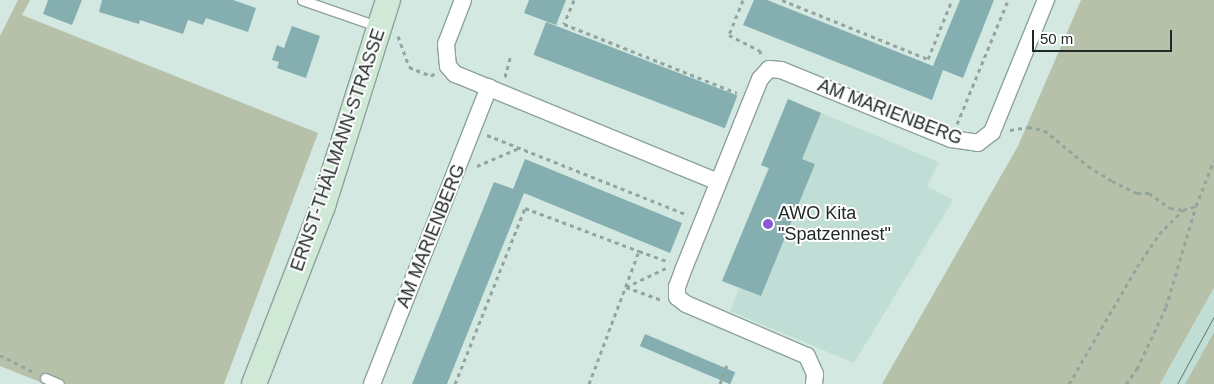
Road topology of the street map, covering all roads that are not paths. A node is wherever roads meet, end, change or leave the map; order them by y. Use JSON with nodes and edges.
{"nodes":[{"id":1,"x":302,"y":0,"type":"edge"},
{"id":2,"x":463,"y":0,"type":"edge"},
{"id":3,"x":1046,"y":0,"type":"edge"},
{"id":4,"x":384,"y":14,"type":"edge"},
{"id":5,"x":494,"y":89,"type":"junction"},
{"id":6,"x":718,"y":182,"type":"junction"},
{"id":7,"x":45,"y":378,"type":"road end"},
{"id":8,"x":59,"y":384,"type":"edge"},
{"id":9,"x":254,"y":384,"type":"edge"},
{"id":10,"x":372,"y":384,"type":"edge"},
{"id":11,"x":814,"y":384,"type":"edge"}],
"edges":[{"from":1,"to":4,"type":"lane"},
{"from":2,"to":5,"type":"street"},
{"from":3,"to":6,"type":"street","name":"AM MARIENBERG"},
{"from":4,"to":9,"type":"main road","name":"ERNST-THÄLMANN-STRASSE"},
{"from":5,"to":6,"type":"street"},
{"from":5,"to":10,"type":"street","name":"AM MARIENBERG"},
{"from":6,"to":11,"type":"street"},
{"from":7,"to":8,"type":"lane"}]}
